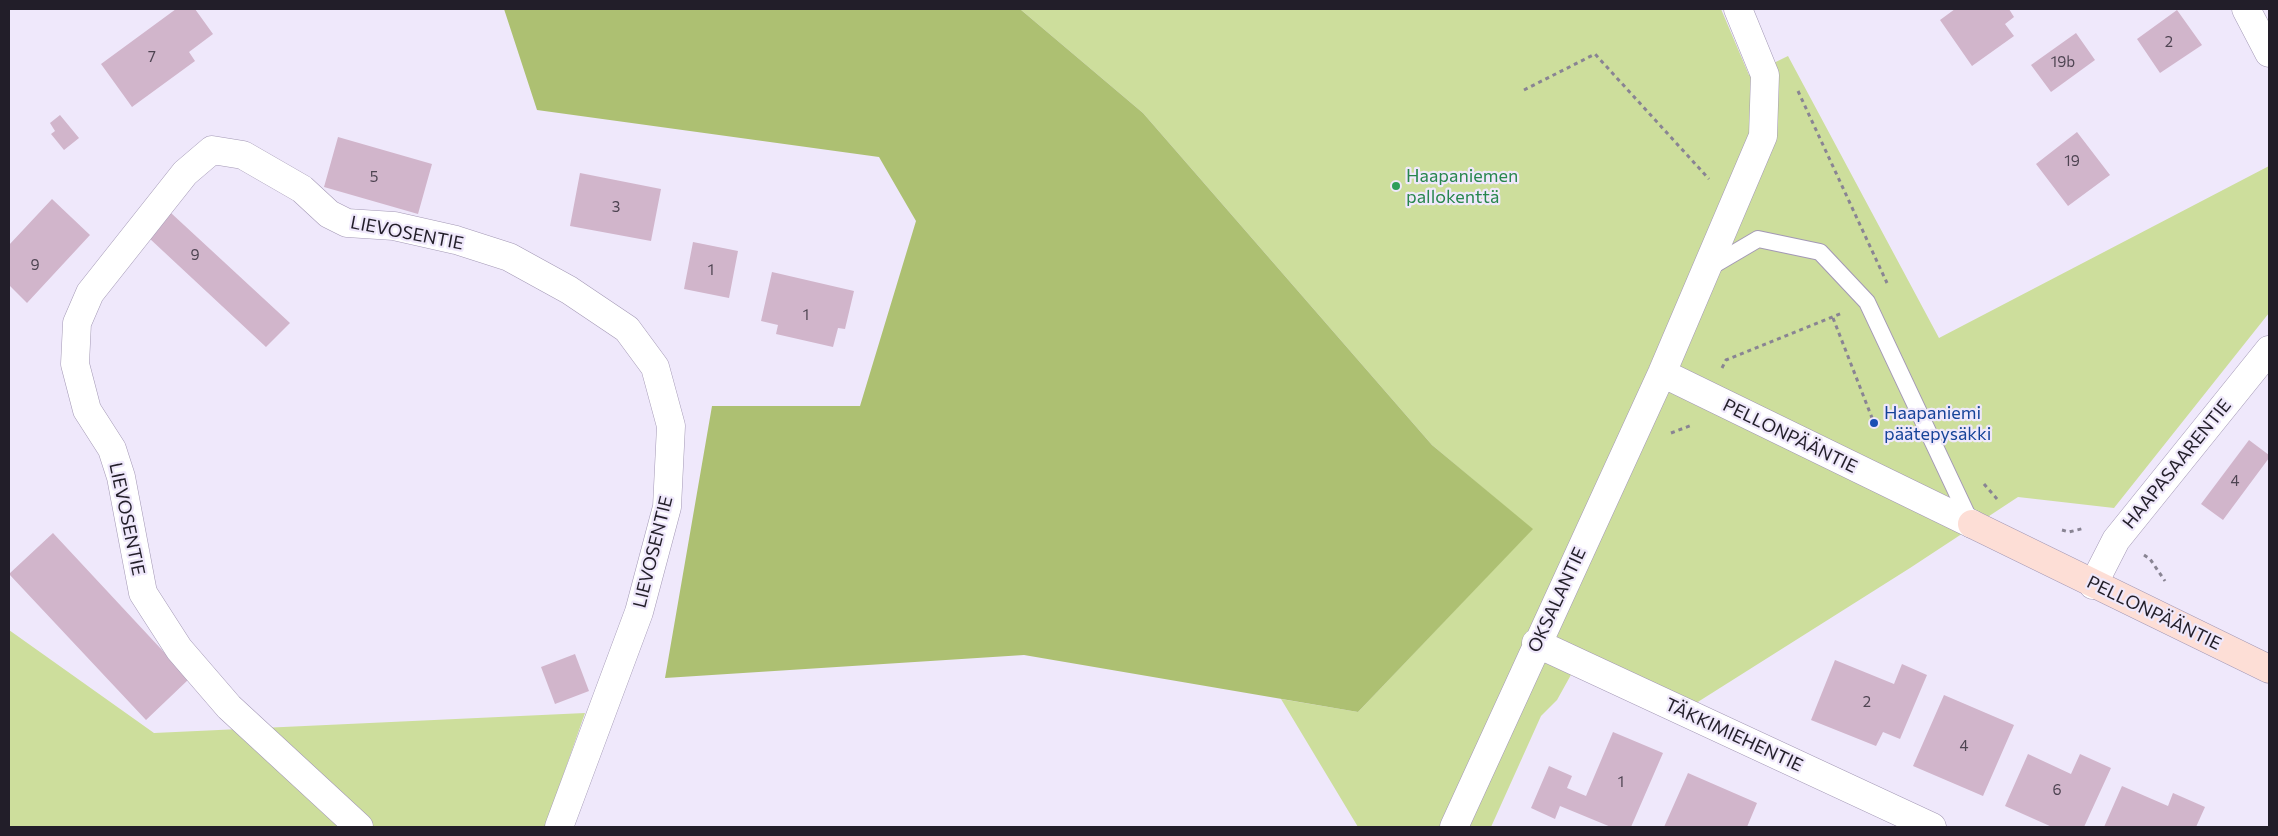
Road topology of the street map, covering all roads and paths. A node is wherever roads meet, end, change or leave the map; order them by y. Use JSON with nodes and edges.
{"nodes":[{"id":1,"x":1738,"y":9,"type":"edge"},
{"id":2,"x":2246,"y":9,"type":"edge"},
{"id":3,"x":2269,"y":53,"type":"edge"},
{"id":4,"x":1766,"y":75,"type":"junction"},
{"id":5,"x":1524,"y":90,"type":"dead end"},
{"id":6,"x":1733,"y":205,"type":"junction"},
{"id":7,"x":1705,"y":270,"type":"junction"},
{"id":8,"x":1867,"y":302,"type":"junction"},
{"id":9,"x":1833,"y":318,"type":"junction"},
{"id":10,"x":2269,"y":350,"type":"edge"},
{"id":11,"x":1662,"y":373,"type":"junction"},
{"id":12,"x":1708,"y":396,"type":"junction"},
{"id":13,"x":1874,"y":423,"type":"dead end"},
{"id":14,"x":1693,"y":424,"type":"dead end"},
{"id":15,"x":1979,"y":475,"type":"dead end"},
{"id":16,"x":2000,"y":503,"type":"dead end"},
{"id":17,"x":1972,"y":524,"type":"junction"},
{"id":18,"x":2053,"y":528,"type":"dead end"},
{"id":19,"x":2116,"y":540,"type":"junction"},
{"id":20,"x":2093,"y":585,"type":"junction"},
{"id":21,"x":2168,"y":586,"type":"dead end"},
{"id":22,"x":1536,"y":643,"type":"junction"},
{"id":23,"x":2269,"y":669,"type":"edge"},
{"id":24,"x":359,"y":827,"type":"edge"},
{"id":25,"x":559,"y":827,"type":"edge"},
{"id":26,"x":1454,"y":827,"type":"edge"},
{"id":27,"x":1932,"y":827,"type":"edge"}],
"edges":[{"from":1,"to":4,"type":"street"},
{"from":2,"to":3,"type":"street"},
{"from":4,"to":6,"type":"street"},
{"from":4,"to":8,"type":"path"},
{"from":5,"to":6,"type":"path"},
{"from":6,"to":7,"type":"street"},
{"from":7,"to":8,"type":"lane"},
{"from":7,"to":11,"type":"street"},
{"from":8,"to":9,"type":"path"},
{"from":8,"to":17,"type":"lane"},
{"from":9,"to":12,"type":"path"},
{"from":9,"to":13,"type":"path"},
{"from":10,"to":19,"type":"street","name":"HAAPASAARENTIE"},
{"from":11,"to":12,"type":"street","name":"PELLONPÄÄNTIE"},
{"from":11,"to":22,"type":"street","name":"OKSALANTIE"},
{"from":12,"to":14,"type":"path"},
{"from":12,"to":17,"type":"street","name":"PELLONPÄÄNTIE"},
{"from":15,"to":16,"type":"path"},
{"from":17,"to":20,"type":"street","name":"PELLONPÄÄNTIE"},
{"from":18,"to":19,"type":"path"},
{"from":19,"to":20,"type":"street","name":"HAAPASAARENTIE"},
{"from":19,"to":21,"type":"path"},
{"from":20,"to":23,"type":"street","name":"PELLONPÄÄNTIE"},
{"from":22,"to":26,"type":"street","name":"OKSALANTIE"},
{"from":22,"to":27,"type":"street","name":"TÄKKIMIEHENTIE"},
{"from":24,"to":25,"type":"street","name":"LIEVOSENTIE"}]}
